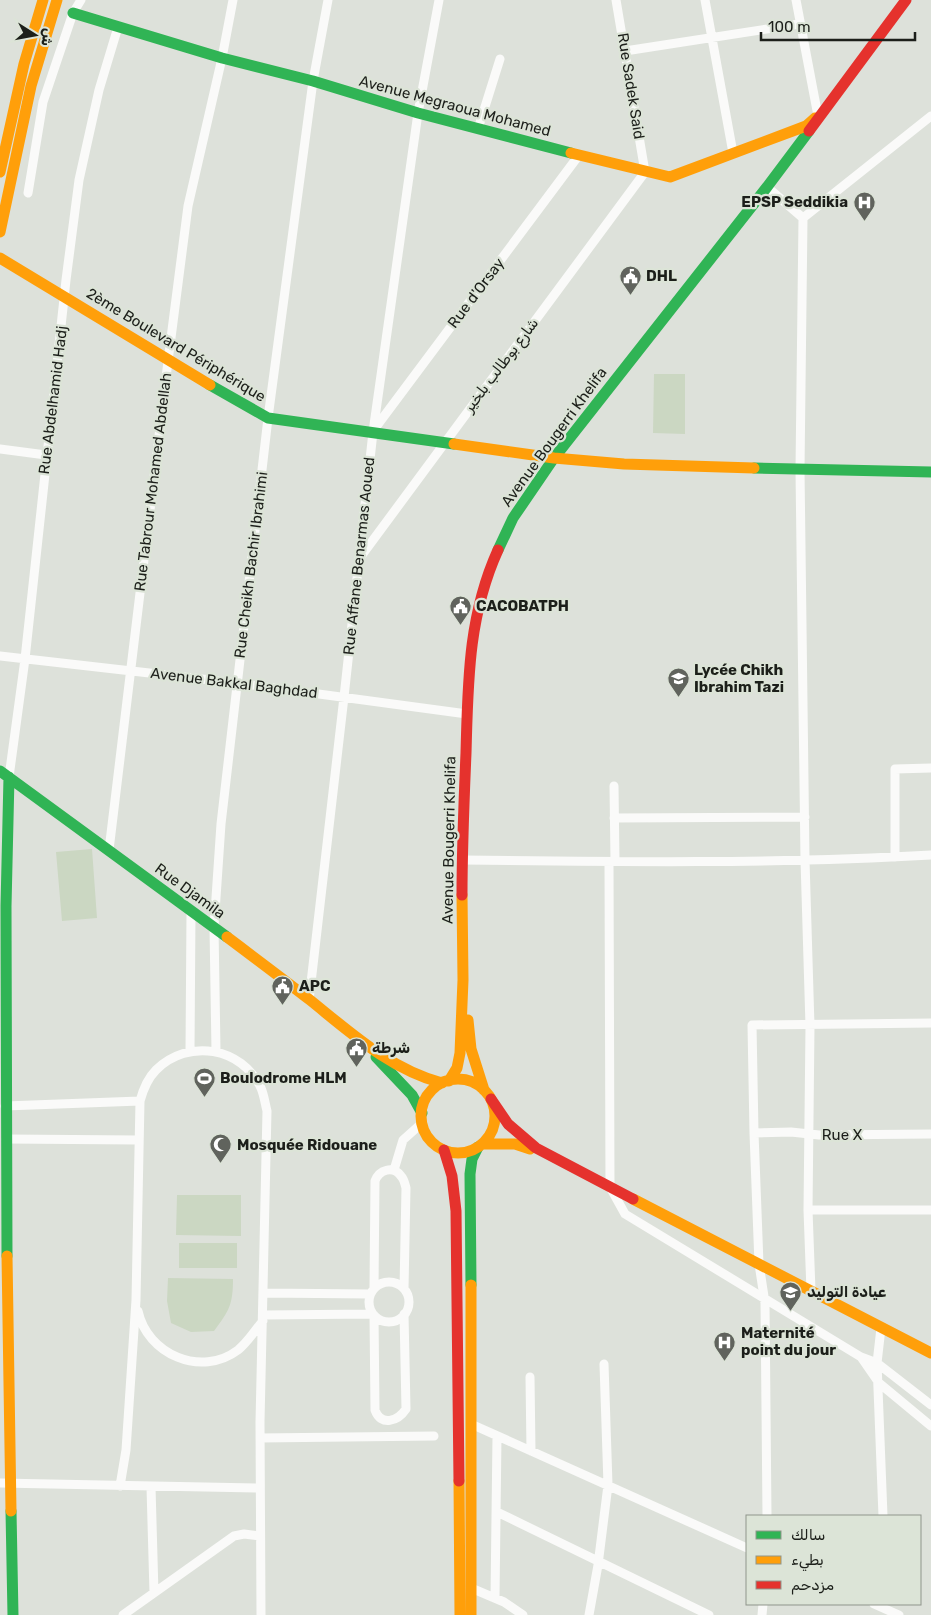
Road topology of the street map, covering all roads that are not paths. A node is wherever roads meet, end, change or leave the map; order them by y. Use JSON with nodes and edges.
{"nodes":[{"id":1,"x":43,"y":0,"type":"edge"},
{"id":2,"x":57,"y":0,"type":"edge"},
{"id":3,"x":81,"y":0,"type":"edge"},
{"id":4,"x":233,"y":0,"type":"edge"},
{"id":5,"x":328,"y":0,"type":"edge"},
{"id":6,"x":439,"y":0,"type":"edge"},
{"id":7,"x":616,"y":0,"type":"edge"},
{"id":8,"x":705,"y":0,"type":"edge"},
{"id":9,"x":796,"y":0,"type":"edge"},
{"id":10,"x":906,"y":0,"type":"edge"},
{"id":11,"x":73,"y":13,"type":"junction"},
{"id":12,"x":799,"y":24,"type":"junction"},
{"id":13,"x":118,"y":27,"type":"junction"},
{"id":14,"x":711,"y":37,"type":"junction"},
{"id":15,"x":625,"y":51,"type":"junction"},
{"id":16,"x":222,"y":58,"type":"junction"},
{"id":17,"x":500,"y":59,"type":"dead end"},
{"id":18,"x":313,"y":81,"type":"junction"},
{"id":19,"x":418,"y":113,"type":"junction"},
{"id":20,"x":821,"y":114,"type":"junction"},
{"id":21,"x":931,"y":116,"type":"edge"},
{"id":22,"x":478,"y":129,"type":"junction"},
{"id":23,"x":733,"y":153,"type":"junction"},
{"id":24,"x":579,"y":155,"type":"junction"},
{"id":25,"x":0,"y":172,"type":"edge"},
{"id":26,"x":645,"y":172,"type":"junction"},
{"id":27,"x":767,"y":187,"type":"junction"},
{"id":28,"x":28,"y":193,"type":"dead end"},
{"id":29,"x":803,"y":218,"type":"junction"},
{"id":30,"x":0,"y":232,"type":"edge"},
{"id":31,"x":0,"y":258,"type":"edge"},
{"id":32,"x":65,"y":297,"type":"junction"},
{"id":33,"x":168,"y":361,"type":"junction"},
{"id":34,"x":268,"y":418,"type":"junction"},
{"id":35,"x":373,"y":432,"type":"junction"},
{"id":36,"x":444,"y":441,"type":"junction"},
{"id":37,"x":0,"y":448,"type":"edge"},
{"id":38,"x":46,"y":455,"type":"junction"},
{"id":39,"x":554,"y":458,"type":"junction"},
{"id":40,"x":800,"y":470,"type":"junction"},
{"id":41,"x":931,"y":472,"type":"edge"},
{"id":42,"x":359,"y":559,"type":"junction"},
{"id":43,"x":0,"y":656,"type":"edge"},
{"id":44,"x":25,"y":659,"type":"junction"},
{"id":45,"x":131,"y":671,"type":"junction"},
{"id":46,"x":237,"y":683,"type":"junction"},
{"id":47,"x":344,"y":697,"type":"junction"},
{"id":48,"x":467,"y":714,"type":"junction"},
{"id":49,"x":931,"y":768,"type":"edge"},
{"id":50,"x":4,"y":774,"type":"edge"},
{"id":51,"x":614,"y":786,"type":"dead end"},
{"id":52,"x":805,"y":817,"type":"junction"},
{"id":53,"x":614,"y":818,"type":"junction"},
{"id":54,"x":109,"y":850,"type":"junction"},
{"id":55,"x":931,"y":855,"type":"edge"},
{"id":56,"x":895,"y":857,"type":"junction"},
{"id":57,"x":462,"y":860,"type":"junction"},
{"id":58,"x":805,"y":860,"type":"junction"},
{"id":59,"x":612,"y":861,"type":"junction"},
{"id":60,"x":191,"y":912,"type":"junction"},
{"id":61,"x":214,"y":927,"type":"junction"},
{"id":62,"x":463,"y":980,"type":"junction"},
{"id":63,"x":309,"y":1000,"type":"junction"},
{"id":64,"x":931,"y":1023,"type":"edge"},
{"id":65,"x":810,"y":1026,"type":"junction"},
{"id":66,"x":358,"y":1039,"type":"junction"},
{"id":67,"x":190,"y":1051,"type":"junction"},
{"id":68,"x":216,"y":1051,"type":"junction"},
{"id":69,"x":445,"y":1082,"type":"junction"},
{"id":70,"x":488,"y":1094,"type":"junction"},
{"id":71,"x":140,"y":1100,"type":"junction"},
{"id":72,"x":5,"y":1106,"type":"junction"},
{"id":73,"x":422,"y":1118,"type":"junction"},
{"id":74,"x":754,"y":1133,"type":"junction"},
{"id":75,"x":808,"y":1134,"type":"junction"},
{"id":76,"x":931,"y":1134,"type":"edge"},
{"id":77,"x":6,"y":1139,"type":"junction"},
{"id":78,"x":138,"y":1140,"type":"junction"},
{"id":79,"x":481,"y":1146,"type":"junction"},
{"id":80,"x":444,"y":1150,"type":"junction"},
{"id":81,"x":544,"y":1154,"type":"junction"},
{"id":82,"x":394,"y":1170,"type":"junction"},
{"id":83,"x":610,"y":1188,"type":"junction"},
{"id":84,"x":808,"y":1210,"type":"junction"},
{"id":85,"x":931,"y":1210,"type":"edge"},
{"id":86,"x":760,"y":1264,"type":"junction"},
{"id":87,"x":404,"y":1288,"type":"junction"},
{"id":88,"x":811,"y":1290,"type":"junction"},
{"id":89,"x":372,"y":1291,"type":"junction"},
{"id":90,"x":264,"y":1293,"type":"junction"},
{"id":91,"x":764,"y":1297,"type":"junction"},
{"id":92,"x":136,"y":1300,"type":"junction"},
{"id":93,"x":404,"y":1314,"type":"junction"},
{"id":94,"x":374,"y":1315,"type":"junction"},
{"id":95,"x":264,"y":1318,"type":"junction"},
{"id":96,"x":881,"y":1328,"type":"junction"},
{"id":97,"x":931,"y":1353,"type":"edge"},
{"id":98,"x":861,"y":1357,"type":"junction"},
{"id":99,"x":877,"y":1363,"type":"junction"},
{"id":100,"x":604,"y":1364,"type":"dead end"},
{"id":101,"x":530,"y":1377,"type":"dead end"},
{"id":102,"x":878,"y":1383,"type":"junction"},
{"id":103,"x":931,"y":1405,"type":"edge"},
{"id":104,"x":472,"y":1424,"type":"junction"},
{"id":105,"x":931,"y":1426,"type":"edge"},
{"id":106,"x":434,"y":1436,"type":"dead end"},
{"id":107,"x":497,"y":1436,"type":"junction"},
{"id":108,"x":260,"y":1438,"type":"junction"},
{"id":109,"x":531,"y":1451,"type":"junction"},
{"id":110,"x":4,"y":1483,"type":"edge"},
{"id":111,"x":608,"y":1485,"type":"junction"},
{"id":112,"x":120,"y":1486,"type":"junction"},
{"id":113,"x":151,"y":1487,"type":"junction"},
{"id":114,"x":260,"y":1488,"type":"junction"},
{"id":115,"x":497,"y":1512,"type":"junction"},
{"id":116,"x":767,"y":1515,"type":"edge"},
{"id":117,"x":883,"y":1515,"type":"edge"},
{"id":118,"x":260,"y":1536,"type":"junction"},
{"id":119,"x":746,"y":1548,"type":"edge"},
{"id":120,"x":598,"y":1561,"type":"junction"},
{"id":121,"x":471,"y":1588,"type":"junction"},
{"id":122,"x":154,"y":1593,"type":"junction"},
{"id":123,"x":495,"y":1598,"type":"junction"},
{"id":124,"x":690,"y":1606,"type":"junction"},
{"id":125,"x":885,"y":1609,"type":"edge"},
{"id":126,"x":13,"y":1615,"type":"edge"},
{"id":127,"x":123,"y":1615,"type":"edge"},
{"id":128,"x":261,"y":1615,"type":"edge"},
{"id":129,"x":460,"y":1615,"type":"edge"},
{"id":130,"x":471,"y":1615,"type":"edge"},
{"id":131,"x":523,"y":1615,"type":"edge"},
{"id":132,"x":588,"y":1615,"type":"edge"},
{"id":133,"x":686,"y":1615,"type":"edge"},
{"id":134,"x":709,"y":1615,"type":"edge"},
{"id":135,"x":899,"y":1615,"type":"edge"}],
"edges":[{"from":1,"to":25,"type":"main road"},
{"from":2,"to":30,"type":"main road"},
{"from":3,"to":11,"type":"street"},
{"from":4,"to":16,"type":"street","name":"Rue Tabrour Mohamed Abdellah"},
{"from":5,"to":18,"type":"street","name":"Rue Cheikh Bachir Ibrahimi"},
{"from":6,"to":19,"type":"street","name":"Rue Affane Benarmas Aoued"},
{"from":7,"to":15,"type":"street","name":"Rue Sadek Said"},
{"from":8,"to":14,"type":"street"},
{"from":9,"to":12,"type":"street"},
{"from":10,"to":20,"type":"main road","name":"Avenue Bougerri Khelifa"},
{"from":11,"to":13,"type":"main road","name":"Avenue Megraoua Mohamed"},
{"from":11,"to":28,"type":"street"},
{"from":12,"to":14,"type":"street"},
{"from":12,"to":20,"type":"street"},
{"from":13,"to":16,"type":"main road","name":"Avenue Megraoua Mohamed"},
{"from":13,"to":32,"type":"street","name":"Rue Abdelhamid Hadj"},
{"from":14,"to":15,"type":"street"},
{"from":14,"to":23,"type":"street"},
{"from":15,"to":26,"type":"street","name":"Rue Sadek Said"},
{"from":16,"to":18,"type":"main road","name":"Avenue Megraoua Mohamed"},
{"from":16,"to":33,"type":"street","name":"Rue Tabrour Mohamed Abdellah"},
{"from":17,"to":22,"type":"street"},
{"from":18,"to":19,"type":"main road","name":"Avenue Megraoua Mohamed"},
{"from":18,"to":34,"type":"street","name":"Rue Cheikh Bachir Ibrahimi"},
{"from":19,"to":22,"type":"main road","name":"Avenue Megraoua Mohamed"},
{"from":19,"to":35,"type":"street","name":"Rue Affane Benarmas Aoued"},
{"from":20,"to":23,"type":"main road","name":"Avenue Megraoua Mohamed"},
{"from":20,"to":27,"type":"main road","name":"Avenue Bougerri Khelifa"},
{"from":21,"to":29,"type":"street"},
{"from":22,"to":24,"type":"main road","name":"Avenue Megraoua Mohamed"},
{"from":23,"to":26,"type":"main road","name":"Avenue Megraoua Mohamed"},
{"from":24,"to":26,"type":"main road","name":"Avenue Megraoua Mohamed"},
{"from":24,"to":35,"type":"street","name":"Rue d'Orsay"},
{"from":26,"to":36,"type":"street","name":"شارع بوطالب بلخير"},
{"from":27,"to":29,"type":"street"},
{"from":27,"to":39,"type":"main road","name":"Avenue Bougerri Khelifa"},
{"from":29,"to":40,"type":"street"},
{"from":31,"to":32,"type":"main road","name":"2ème Boulevard Périphérique"},
{"from":32,"to":33,"type":"main road","name":"2ème Boulevard Périphérique"},
{"from":32,"to":38,"type":"street","name":"Rue Abdelhamid Hadj"},
{"from":33,"to":34,"type":"main road","name":"2ème Boulevard Périphérique"},
{"from":33,"to":45,"type":"street","name":"Rue Tabrour Mohamed Abdellah"},
{"from":34,"to":35,"type":"main road","name":"2ème Boulevard Périphérique"},
{"from":34,"to":46,"type":"street","name":"Rue Cheikh Bachir Ibrahimi"},
{"from":35,"to":36,"type":"main road","name":"2ème Boulevard Périphérique"},
{"from":35,"to":42,"type":"street","name":"Rue Affane Benarmas Aoued"},
{"from":36,"to":39,"type":"main road","name":"2ème Boulevard Périphérique"},
{"from":36,"to":42,"type":"street","name":"شارع بوطالب بلخير"},
{"from":37,"to":38,"type":"street"},
{"from":38,"to":44,"type":"street","name":"Rue Abdelhamid Hadj"},
{"from":39,"to":40,"type":"main road","name":"2ème Boulevard Périphérique"},
{"from":39,"to":48,"type":"main road","name":"Avenue Bougerri Khelifa"},
{"from":40,"to":41,"type":"main road","name":"2ème Boulevard Périphérique"},
{"from":40,"to":52,"type":"street"},
{"from":42,"to":47,"type":"street","name":"Rue Affane Benarmas Aoued"},
{"from":43,"to":44,"type":"street","name":"Avenue Bakkal Baghdad"},
{"from":44,"to":45,"type":"street","name":"Avenue Bakkal Baghdad"},
{"from":44,"to":50,"type":"street","name":"Rue Abdelhamid Hadj"},
{"from":45,"to":46,"type":"street","name":"Avenue Bakkal Baghdad"},
{"from":45,"to":54,"type":"street","name":"Rue Tabrour Mohamed Abdellah"},
{"from":46,"to":47,"type":"street","name":"Avenue Bakkal Baghdad"},
{"from":46,"to":61,"type":"street","name":"Rue Cheikh Bachir Ibrahimi"},
{"from":47,"to":48,"type":"street","name":"Avenue Bakkal Baghdad"},
{"from":47,"to":63,"type":"street","name":"Rue Affane Benarmas Aoued"},
{"from":48,"to":57,"type":"main road","name":"Avenue Bougerri Khelifa"},
{"from":49,"to":56,"type":"street"},
{"from":50,"to":54,"type":"main road","name":"Rue Djamila"},
{"from":50,"to":72,"type":"main road"},
{"from":51,"to":53,"type":"street"},
{"from":52,"to":53,"type":"street"},
{"from":52,"to":58,"type":"street"},
{"from":53,"to":59,"type":"street"},
{"from":54,"to":60,"type":"main road","name":"Rue Djamila"},
{"from":55,"to":56,"type":"street"},
{"from":56,"to":58,"type":"street"},
{"from":57,"to":59,"type":"street"},
{"from":57,"to":62,"type":"main road","name":"Avenue Bougerri Khelifa"},
{"from":58,"to":59,"type":"street"},
{"from":58,"to":65,"type":"street"},
{"from":59,"to":83,"type":"street"},
{"from":60,"to":61,"type":"main road","name":"Rue Djamila"},
{"from":60,"to":67,"type":"street"},
{"from":61,"to":63,"type":"main road","name":"Rue Djamila"},
{"from":61,"to":68,"type":"street","name":"Rue Cheikh Bachir Ibrahimi"},
{"from":62,"to":69,"type":"main road","name":"Avenue Bougerri Khelifa"},
{"from":62,"to":70,"type":"main road","name":"Avenue Bougerri Khelifa"},
{"from":63,"to":66,"type":"main road","name":"Rue Djamila"},
{"from":64,"to":65,"type":"street"},
{"from":65,"to":74,"type":"street"},
{"from":65,"to":75,"type":"street"},
{"from":66,"to":69,"type":"main road"},
{"from":66,"to":73,"type":"main road"},
{"from":67,"to":68,"type":"street"},
{"from":67,"to":71,"type":"street"},
{"from":68,"to":90,"type":"street"},
{"from":69,"to":70,"type":"main road"},
{"from":69,"to":73,"type":"main road"},
{"from":70,"to":79,"type":"main road"},
{"from":70,"to":81,"type":"main road"},
{"from":71,"to":72,"type":"street"},
{"from":71,"to":78,"type":"street"},
{"from":72,"to":77,"type":"main road"},
{"from":73,"to":80,"type":"main road"},
{"from":73,"to":82,"type":"street"},
{"from":74,"to":75,"type":"street","name":"Rue X"},
{"from":74,"to":86,"type":"street"},
{"from":75,"to":76,"type":"street","name":"Rue X"},
{"from":75,"to":84,"type":"street"},
{"from":77,"to":78,"type":"street"},
{"from":77,"to":110,"type":"main road"},
{"from":78,"to":92,"type":"street"},
{"from":79,"to":80,"type":"main road"},
{"from":79,"to":81,"type":"main road"},
{"from":79,"to":104,"type":"main road"},
{"from":80,"to":129,"type":"main road"},
{"from":81,"to":83,"type":"main road"},
{"from":82,"to":87,"type":"street"},
{"from":82,"to":89,"type":"street"},
{"from":83,"to":86,"type":"main road"},
{"from":83,"to":91,"type":"street"},
{"from":84,"to":85,"type":"street"},
{"from":84,"to":88,"type":"street"},
{"from":86,"to":88,"type":"main road"},
{"from":86,"to":91,"type":"street"},
{"from":87,"to":89,"type":"street"},
{"from":87,"to":93,"type":"street"},
{"from":88,"to":96,"type":"main road"},
{"from":89,"to":90,"type":"street"},
{"from":89,"to":94,"type":"street"},
{"from":90,"to":95,"type":"street"},
{"from":91,"to":98,"type":"street"},
{"from":91,"to":116,"type":"street"},
{"from":92,"to":95,"type":"street"},
{"from":92,"to":112,"type":"street"},
{"from":93,"to":94,"type":"street"},
{"from":93,"to":94,"type":"street"},
{"from":94,"to":95,"type":"street"},
{"from":95,"to":108,"type":"street"},
{"from":96,"to":97,"type":"main road"},
{"from":96,"to":99,"type":"street"},
{"from":98,"to":99,"type":"street"},
{"from":98,"to":102,"type":"street"},
{"from":99,"to":102,"type":"street"},
{"from":99,"to":103,"type":"street"},
{"from":100,"to":111,"type":"street"},
{"from":101,"to":109,"type":"street"},
{"from":102,"to":105,"type":"street"},
{"from":102,"to":117,"type":"street"},
{"from":104,"to":107,"type":"street"},
{"from":104,"to":121,"type":"main road"},
{"from":106,"to":108,"type":"street"},
{"from":107,"to":109,"type":"street"},
{"from":107,"to":115,"type":"street"},
{"from":108,"to":114,"type":"street"},
{"from":109,"to":111,"type":"street"},
{"from":110,"to":112,"type":"street"},
{"from":110,"to":126,"type":"main road"},
{"from":111,"to":119,"type":"street"},
{"from":111,"to":120,"type":"street"},
{"from":112,"to":113,"type":"street"},
{"from":113,"to":114,"type":"street"},
{"from":113,"to":122,"type":"street"},
{"from":114,"to":118,"type":"street"},
{"from":115,"to":120,"type":"street"},
{"from":115,"to":123,"type":"street"},
{"from":118,"to":122,"type":"street"},
{"from":118,"to":128,"type":"street"},
{"from":120,"to":124,"type":"street"},
{"from":120,"to":132,"type":"street"},
{"from":121,"to":123,"type":"street"},
{"from":121,"to":130,"type":"main road"},
{"from":122,"to":127,"type":"street"},
{"from":123,"to":131,"type":"street"},
{"from":124,"to":133,"type":"street"},
{"from":124,"to":134,"type":"street"},
{"from":125,"to":135,"type":"street"}]}
